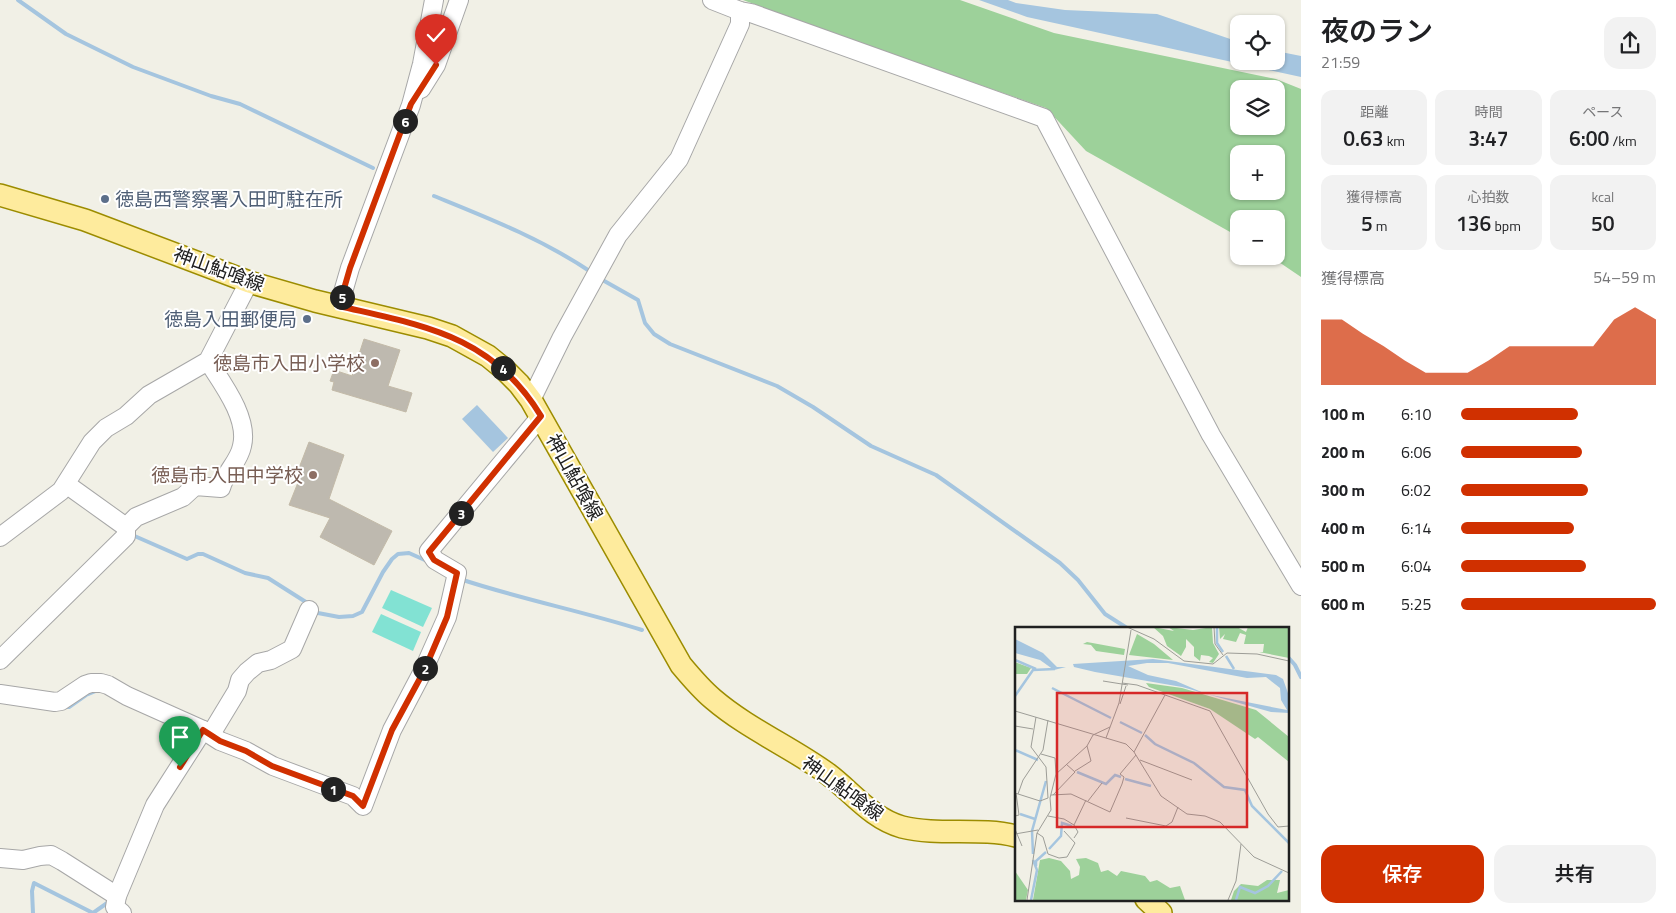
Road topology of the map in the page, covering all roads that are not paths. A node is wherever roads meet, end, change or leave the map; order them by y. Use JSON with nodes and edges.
{"nodes":[{"id":1,"x":434,"y":0,"type":"edge"},
{"id":2,"x":459,"y":0,"type":"edge"},
{"id":3,"x":712,"y":0,"type":"edge"},
{"id":4,"x":740,"y":11,"type":"junction"},
{"id":5,"x":411,"y":104,"type":"junction"},
{"id":6,"x":0,"y":195,"type":"edge"},
{"id":7,"x":250,"y":282,"type":"junction"},
{"id":8,"x":339,"y":306,"type":"junction"},
{"id":9,"x":208,"y":361,"type":"junction"},
{"id":10,"x":536,"y":408,"type":"junction"},
{"id":11,"x":66,"y":484,"type":"junction"},
{"id":12,"x":126,"y":531,"type":"junction"},
{"id":13,"x":0,"y":537,"type":"edge"},
{"id":14,"x":1301,"y":586,"type":"edge"},
{"id":15,"x":309,"y":610,"type":"dead end"},
{"id":16,"x":0,"y":660,"type":"edge"},
{"id":17,"x":0,"y":694,"type":"edge"},
{"id":18,"x":203,"y":734,"type":"junction"},
{"id":19,"x":1015,"y":836,"type":"edge"},
{"id":20,"x":0,"y":858,"type":"edge"},
{"id":21,"x":117,"y":896,"type":"junction"},
{"id":22,"x":1147,"y":900,"type":"edge"},
{"id":23,"x":122,"y":913,"type":"edge"},
{"id":24,"x":1161,"y":913,"type":"edge"}],
"edges":[{"from":1,"to":5,"type":"street"},
{"from":2,"to":5,"type":"street"},
{"from":3,"to":4,"type":"street"},
{"from":4,"to":10,"type":"street"},
{"from":4,"to":14,"type":"street"},
{"from":5,"to":8,"type":"street"},
{"from":6,"to":7,"type":"main road","name":"神山鮎喰線"},
{"from":7,"to":8,"type":"main road","name":"神山鮎喰線"},
{"from":7,"to":9,"type":"street"},
{"from":8,"to":10,"type":"main road","name":"神山鮎喰線"},
{"from":9,"to":11,"type":"street"},
{"from":9,"to":12,"type":"street"},
{"from":10,"to":18,"type":"street"},
{"from":10,"to":19,"type":"main road","name":"神山鮎喰線"},
{"from":11,"to":12,"type":"street"},
{"from":11,"to":13,"type":"street"},
{"from":12,"to":16,"type":"street"},
{"from":15,"to":18,"type":"street"},
{"from":17,"to":18,"type":"street"},
{"from":18,"to":21,"type":"street"},
{"from":20,"to":21,"type":"street"},
{"from":21,"to":23,"type":"street"},
{"from":22,"to":24,"type":"main road"}]}
